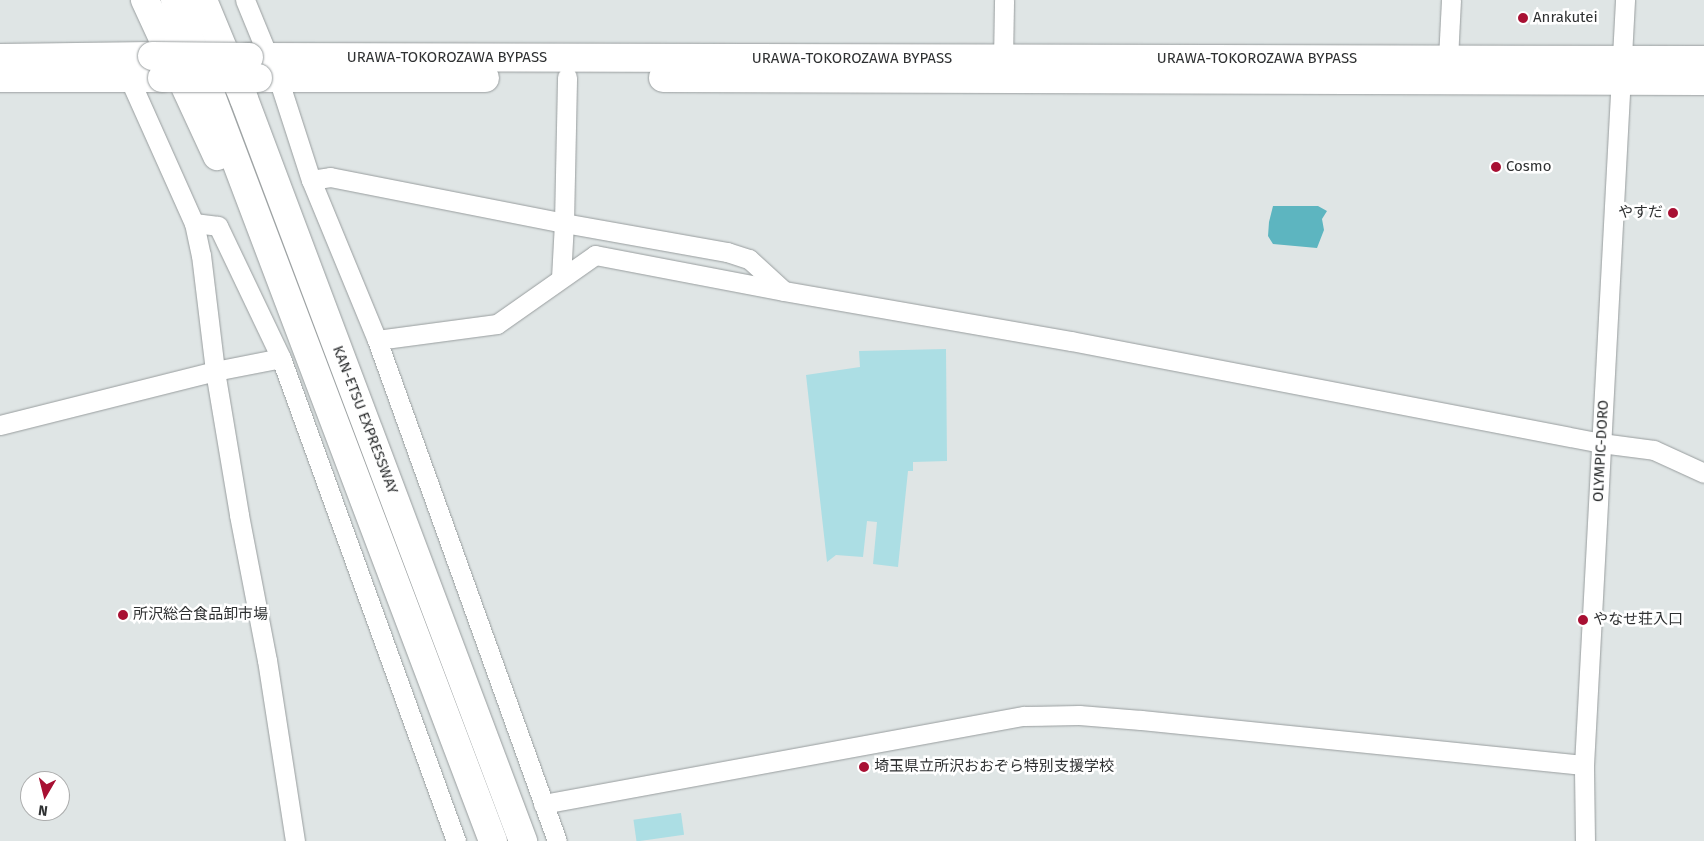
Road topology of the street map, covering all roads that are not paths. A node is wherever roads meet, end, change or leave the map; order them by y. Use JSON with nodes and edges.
{"nodes":[{"id":1,"x":145,"y":0,"type":"edge"},
{"id":2,"x":175,"y":0,"type":"edge"},
{"id":3,"x":203,"y":0,"type":"edge"},
{"id":4,"x":245,"y":0,"type":"edge"},
{"id":5,"x":1004,"y":0,"type":"edge"},
{"id":6,"x":1451,"y":0,"type":"edge"},
{"id":7,"x":1625,"y":0,"type":"edge"},
{"id":8,"x":0,"y":58,"type":"edge"},
{"id":9,"x":1448,"y":59,"type":"junction"},
{"id":10,"x":1003,"y":60,"type":"junction"},
{"id":11,"x":1704,"y":60,"type":"edge"},
{"id":12,"x":125,"y":67,"type":"junction"},
{"id":13,"x":263,"y":67,"type":"junction"},
{"id":14,"x":1621,"y":71,"type":"junction"},
{"id":15,"x":567,"y":77,"type":"junction"},
{"id":16,"x":0,"y":78,"type":"edge"},
{"id":17,"x":1704,"y":81,"type":"edge"},
{"id":18,"x":312,"y":180,"type":"junction"},
{"id":19,"x":194,"y":223,"type":"junction"},
{"id":20,"x":564,"y":223,"type":"junction"},
{"id":21,"x":561,"y":278,"type":"junction"},
{"id":22,"x":784,"y":291,"type":"junction"},
{"id":23,"x":377,"y":340,"type":"junction"},
{"id":24,"x":281,"y":358,"type":"junction"},
{"id":25,"x":312,"y":359,"type":"junction"},
{"id":26,"x":215,"y":371,"type":"junction"},
{"id":27,"x":0,"y":425,"type":"edge"},
{"id":28,"x":1601,"y":443,"type":"junction"},
{"id":29,"x":1704,"y":473,"type":"edge"},
{"id":30,"x":1584,"y":765,"type":"junction"},
{"id":31,"x":543,"y":804,"type":"junction"},
{"id":32,"x":295,"y":841,"type":"edge"},
{"id":33,"x":456,"y":841,"type":"edge"},
{"id":34,"x":493,"y":841,"type":"edge"},
{"id":35,"x":523,"y":841,"type":"edge"},
{"id":36,"x":557,"y":841,"type":"edge"},
{"id":37,"x":1585,"y":841,"type":"edge"}],
"edges":[{"from":1,"to":25,"type":"highway"},
{"from":2,"to":25,"type":"highway","name":"KAN-ETSU EXPRESSWAY"},
{"from":3,"to":35,"type":"highway","name":"KAN-ETSU EXPRESSWAY"},
{"from":4,"to":13,"type":"street"},
{"from":5,"to":10,"type":"street"},
{"from":6,"to":9,"type":"street"},
{"from":7,"to":14,"type":"street","name":"OLYMPIC-DORO"},
{"from":8,"to":12,"type":"highway","name":"URAWA-TOKOROZAWA BYPASS"},
{"from":9,"to":10,"type":"highway","name":"URAWA-TOKOROZAWA BYPASS"},
{"from":9,"to":14,"type":"highway","name":"URAWA-TOKOROZAWA BYPASS"},
{"from":10,"to":13,"type":"highway","name":"URAWA-TOKOROZAWA BYPASS"},
{"from":11,"to":14,"type":"highway","name":"URAWA-TOKOROZAWA BYPASS"},
{"from":12,"to":13,"type":"highway","name":"URAWA-TOKOROZAWA BYPASS","bridge":true},
{"from":12,"to":16,"type":"highway","name":"URAWA-TOKOROZAWA BYPASS"},
{"from":12,"to":19,"type":"street"},
{"from":13,"to":15,"type":"highway","name":"URAWA-TOKOROZAWA BYPASS"},
{"from":13,"to":18,"type":"street"},
{"from":14,"to":15,"type":"highway","name":"URAWA-TOKOROZAWA BYPASS"},
{"from":14,"to":17,"type":"highway","name":"URAWA-TOKOROZAWA BYPASS"},
{"from":14,"to":28,"type":"street","name":"OLYMPIC-DORO"},
{"from":15,"to":20,"type":"street"},
{"from":18,"to":20,"type":"street"},
{"from":18,"to":23,"type":"street"},
{"from":19,"to":24,"type":"street"},
{"from":19,"to":26,"type":"street"},
{"from":20,"to":21,"type":"street"},
{"from":20,"to":22,"type":"street"},
{"from":21,"to":22,"type":"street"},
{"from":21,"to":23,"type":"street"},
{"from":22,"to":28,"type":"street"},
{"from":23,"to":31,"type":"street"},
{"from":24,"to":26,"type":"street"},
{"from":24,"to":33,"type":"street"},
{"from":25,"to":34,"type":"highway","name":"KAN-ETSU EXPRESSWAY"},
{"from":26,"to":27,"type":"street"},
{"from":26,"to":32,"type":"street"},
{"from":28,"to":29,"type":"street"},
{"from":28,"to":30,"type":"street","name":"OLYMPIC-DORO"},
{"from":30,"to":31,"type":"street"},
{"from":30,"to":37,"type":"street","name":"OLYMPIC-DORO"},
{"from":31,"to":36,"type":"street"}]}
